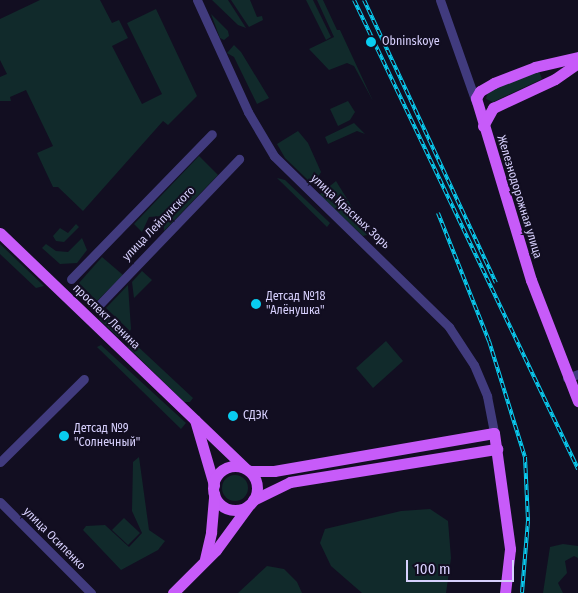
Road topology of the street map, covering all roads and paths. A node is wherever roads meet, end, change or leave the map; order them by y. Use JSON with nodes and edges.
{"nodes":[{"id":1,"x":196,"y":0,"type":"edge"},
{"id":2,"x":440,"y":0,"type":"edge"},
{"id":3,"x":578,"y":57,"type":"edge"},
{"id":4,"x":578,"y":63,"type":"edge"},
{"id":5,"x":535,"y":67,"type":"junction"},
{"id":6,"x":469,"y":81,"type":"junction"},
{"id":7,"x":546,"y":84,"type":"junction"},
{"id":8,"x":484,"y":87,"type":"junction"},
{"id":9,"x":476,"y":102,"type":"junction"},
{"id":10,"x":493,"y":108,"type":"junction"},
{"id":11,"x":483,"y":126,"type":"junction"},
{"id":12,"x":212,"y":134,"type":"dead end"},
{"id":13,"x":239,"y":159,"type":"dead end"},
{"id":14,"x":0,"y":233,"type":"edge"},
{"id":15,"x":71,"y":279,"type":"dead end"},
{"id":16,"x":98,"y":306,"type":"dead end"},
{"id":17,"x":573,"y":376,"type":"edge"},
{"id":18,"x":84,"y":379,"type":"dead end"},
{"id":19,"x":578,"y":401,"type":"edge"},
{"id":20,"x":195,"y":420,"type":"junction"},
{"id":21,"x":494,"y":433,"type":"junction"},
{"id":22,"x":497,"y":449,"type":"junction"},
{"id":23,"x":0,"y":462,"type":"edge"},
{"id":24,"x":248,"y":470,"type":"junction"},
{"id":25,"x":214,"y":488,"type":"junction"},
{"id":26,"x":0,"y":502,"type":"edge"},
{"id":27,"x":252,"y":502,"type":"junction"},
{"id":28,"x":204,"y":561,"type":"junction"},
{"id":29,"x":91,"y":593,"type":"edge"},
{"id":30,"x":174,"y":593,"type":"edge"},
{"id":31,"x":505,"y":593,"type":"edge"}],
"edges":[{"from":1,"to":21,"type":"street","name":"улица Красных Зорь"},
{"from":2,"to":6,"type":"street","name":"Железнодорожная улица"},
{"from":3,"to":5,"type":"main road"},
{"from":4,"to":7,"type":"main road"},
{"from":5,"to":7,"type":"main road"},
{"from":5,"to":8,"type":"main road"},
{"from":6,"to":8,"type":"street"},
{"from":6,"to":9,"type":"street","name":"Железнодорожная улица"},
{"from":7,"to":10,"type":"main road"},
{"from":8,"to":9,"type":"main road"},
{"from":9,"to":10,"type":"main road"},
{"from":9,"to":11,"type":"main road","name":"Железнодорожная улица"},
{"from":10,"to":11,"type":"main road"},
{"from":11,"to":17,"type":"main road","name":"Железнодорожная улица"},
{"from":12,"to":15,"type":"street","name":"улица Лейпунского"},
{"from":13,"to":16,"type":"street","name":"улица Лейпунского"},
{"from":14,"to":20,"type":"main road","name":"проспект Ленина"},
{"from":17,"to":19,"type":"main road","name":"Железнодорожная улица"},
{"from":18,"to":23,"type":"street"},
{"from":20,"to":24,"type":"main road","name":"проспект Ленина"},
{"from":20,"to":25,"type":"main road","name":"проспект Ленина"},
{"from":21,"to":22,"type":"main road"},
{"from":21,"to":24,"type":"main road"},
{"from":22,"to":27,"type":"main road","name":"проспект Ленина"},
{"from":22,"to":31,"type":"main road"},
{"from":24,"to":25,"type":"main road"},
{"from":24,"to":27,"type":"main road"},
{"from":25,"to":27,"type":"main road"},
{"from":25,"to":28,"type":"main road","name":"проспект Ленина"},
{"from":26,"to":29,"type":"street","name":"улица Осипенко"},
{"from":27,"to":28,"type":"main road","name":"проспект Ленина"},
{"from":28,"to":30,"type":"main road","name":"проспект Ленина"}]}
